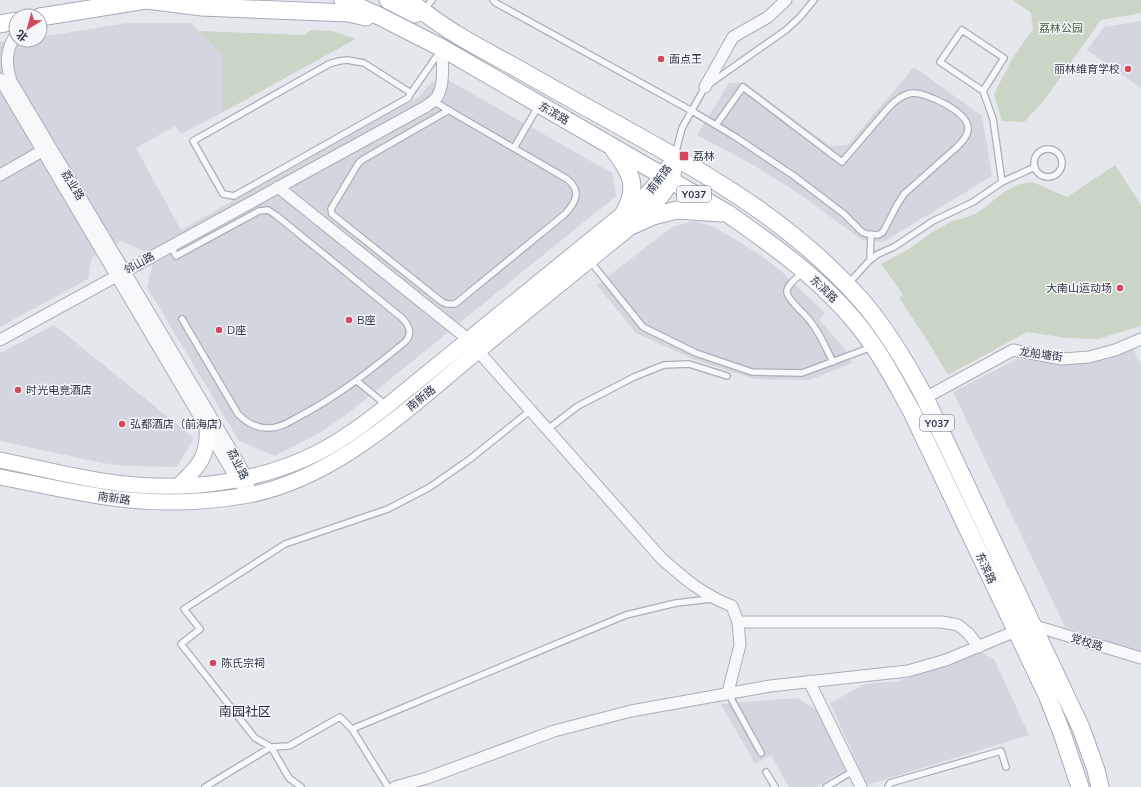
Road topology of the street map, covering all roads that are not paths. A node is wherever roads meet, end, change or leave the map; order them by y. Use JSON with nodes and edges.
{"nodes":[{"id":1,"x":147,"y":0,"type":"edge"},
{"id":2,"x":344,"y":0,"type":"edge"},
{"id":3,"x":388,"y":0,"type":"edge"},
{"id":4,"x":407,"y":0,"type":"edge"},
{"id":5,"x":494,"y":0,"type":"edge"},
{"id":6,"x":786,"y":0,"type":"edge"},
{"id":7,"x":814,"y":0,"type":"edge"},
{"id":8,"x":427,"y":6,"type":"edge"},
{"id":9,"x":48,"y":16,"type":"edge"},
{"id":10,"x":399,"y":26,"type":"junction"},
{"id":11,"x":455,"y":34,"type":"junction"},
{"id":12,"x":9,"y":48,"type":"edge"},
{"id":13,"x":442,"y":48,"type":"junction"},
{"id":14,"x":0,"y":80,"type":"edge"},
{"id":15,"x":705,"y":87,"type":"junction"},
{"id":16,"x":983,"y":91,"type":"junction"},
{"id":17,"x":412,"y":93,"type":"junction"},
{"id":18,"x":433,"y":101,"type":"junction"},
{"id":19,"x":539,"y":105,"type":"junction"},
{"id":20,"x":448,"y":110,"type":"junction"},
{"id":21,"x":692,"y":111,"type":"junction"},
{"id":22,"x":716,"y":125,"type":"junction"},
{"id":23,"x":612,"y":146,"type":"junction"},
{"id":24,"x":514,"y":148,"type":"junction"},
{"id":25,"x":42,"y":151,"type":"junction"},
{"id":26,"x":675,"y":157,"type":"junction"},
{"id":27,"x":1035,"y":167,"type":"junction"},
{"id":28,"x":0,"y":176,"type":"edge"},
{"id":29,"x":666,"y":178,"type":"junction"},
{"id":30,"x":1002,"y":182,"type":"junction"},
{"id":31,"x":278,"y":187,"type":"junction"},
{"id":32,"x":727,"y":213,"type":"junction"},
{"id":33,"x":628,"y":220,"type":"junction"},
{"id":34,"x":871,"y":234,"type":"junction"},
{"id":35,"x":171,"y":246,"type":"junction"},
{"id":36,"x":590,"y":260,"type":"junction"},
{"id":37,"x":870,"y":260,"type":"junction"},
{"id":38,"x":804,"y":271,"type":"junction"},
{"id":39,"x":120,"y":274,"type":"junction"},
{"id":40,"x":847,"y":285,"type":"junction"},
{"id":41,"x":182,"y":318,"type":"dead end"},
{"id":42,"x":1141,"y":339,"type":"edge"},
{"id":43,"x":0,"y":340,"type":"edge"},
{"id":44,"x":473,"y":346,"type":"junction"},
{"id":45,"x":874,"y":346,"type":"junction"},
{"id":46,"x":833,"y":362,"type":"junction"},
{"id":47,"x":727,"y":376,"type":"dead end"},
{"id":48,"x":357,"y":381,"type":"junction"},
{"id":49,"x":925,"y":398,"type":"junction"},
{"id":50,"x":387,"y":406,"type":"junction"},
{"id":51,"x":531,"y":410,"type":"junction"},
{"id":52,"x":206,"y":427,"type":"junction"},
{"id":53,"x":548,"y":429,"type":"junction"},
{"id":54,"x":0,"y":460,"type":"edge"},
{"id":55,"x":0,"y":477,"type":"edge"},
{"id":56,"x":242,"y":479,"type":"junction"},
{"id":57,"x":98,"y":480,"type":"junction"},
{"id":58,"x":178,"y":486,"type":"junction"},
{"id":59,"x":250,"y":494,"type":"junction"},
{"id":60,"x":97,"y":496,"type":"junction"},
{"id":61,"x":714,"y":598,"type":"junction"},
{"id":62,"x":738,"y":622,"type":"junction"},
{"id":63,"x":1032,"y":625,"type":"junction"},
{"id":64,"x":1016,"y":631,"type":"junction"},
{"id":65,"x":979,"y":647,"type":"junction"},
{"id":66,"x":1141,"y":658,"type":"edge"},
{"id":67,"x":809,"y":681,"type":"junction"},
{"id":68,"x":728,"y":692,"type":"junction"},
{"id":69,"x":352,"y":729,"type":"junction"},
{"id":70,"x":271,"y":747,"type":"junction"},
{"id":71,"x":761,"y":753,"type":"dead end"},
{"id":72,"x":1073,"y":765,"type":"junction"},
{"id":73,"x":1006,"y":767,"type":"dead end"},
{"id":74,"x":1096,"y":770,"type":"junction"},
{"id":75,"x":854,"y":771,"type":"junction"},
{"id":76,"x":766,"y":772,"type":"dead end"},
{"id":77,"x":401,"y":786,"type":"edge"},
{"id":78,"x":205,"y":787,"type":"edge"},
{"id":79,"x":301,"y":787,"type":"edge"},
{"id":80,"x":388,"y":787,"type":"edge"},
{"id":81,"x":775,"y":787,"type":"edge"},
{"id":82,"x":826,"y":787,"type":"edge"},
{"id":83,"x":862,"y":787,"type":"edge"},
{"id":84,"x":888,"y":787,"type":"edge"},
{"id":85,"x":1073,"y":787,"type":"edge"},
{"id":86,"x":1080,"y":787,"type":"edge"},
{"id":87,"x":1100,"y":787,"type":"edge"},
{"id":88,"x":1106,"y":787,"type":"edge"}],
"edges":[{"from":1,"to":9,"type":"main road"},
{"from":1,"to":10,"type":"main road"},
{"from":2,"to":10,"type":"main road","name":"东滨路"},
{"from":3,"to":11,"type":"main road"},
{"from":4,"to":8,"type":"main road","name":"东滨路"},
{"from":5,"to":21,"type":"lane"},
{"from":6,"to":15,"type":"street"},
{"from":7,"to":15,"type":"lane"},
{"from":8,"to":11,"type":"main road","name":"东滨路"},
{"from":10,"to":13,"type":"main road","name":"东滨路"},
{"from":11,"to":26,"type":"main road","name":"东滨路"},
{"from":12,"to":39,"type":"street","name":"荔业路"},
{"from":13,"to":17,"type":"lane"},
{"from":13,"to":18,"type":"street"},
{"from":13,"to":19,"type":"main road","name":"东滨路"},
{"from":14,"to":25,"type":"street","name":"荔业路"},
{"from":15,"to":21,"type":"lane"},
{"from":16,"to":16,"type":"lane"},
{"from":16,"to":30,"type":"lane"},
{"from":17,"to":17,"type":"lane"},
{"from":18,"to":20,"type":"lane"},
{"from":18,"to":31,"type":"street","name":"邻山路"},
{"from":19,"to":23,"type":"main road","name":"东滨路"},
{"from":19,"to":24,"type":"lane"},
{"from":20,"to":24,"type":"lane"},
{"from":20,"to":24,"type":"lane"},
{"from":21,"to":22,"type":"lane"},
{"from":21,"to":26,"type":"lane"},
{"from":22,"to":34,"type":"lane"},
{"from":22,"to":34,"type":"lane"},
{"from":23,"to":29,"type":"main road","name":"东滨路"},
{"from":23,"to":33,"type":"main road"},
{"from":25,"to":28,"type":"street"},
{"from":25,"to":39,"type":"street","name":"荔业路"},
{"from":26,"to":29,"type":"main road","name":"南新路"},
{"from":26,"to":40,"type":"main road","name":"东滨路","number":"Y037"},
{"from":27,"to":27,"type":"lane"},
{"from":27,"to":30,"type":"lane"},
{"from":29,"to":32,"type":"main road","name":"东滨路","number":"Y037"},
{"from":29,"to":33,"type":"main road","name":"南新路"},
{"from":30,"to":37,"type":"lane"},
{"from":31,"to":35,"type":"street","name":"邻山路"},
{"from":31,"to":44,"type":"street"},
{"from":32,"to":33,"type":"main road"},
{"from":32,"to":38,"type":"main road","name":"东滨路","number":"Y037"},
{"from":33,"to":36,"type":"main road","name":"南新路"},
{"from":33,"to":44,"type":"main road","name":"南新路"},
{"from":34,"to":37,"type":"lane"},
{"from":35,"to":39,"type":"street","name":"邻山路"},
{"from":35,"to":48,"type":"lane"},
{"from":36,"to":44,"type":"main road","name":"南新路"},
{"from":36,"to":46,"type":"lane"},
{"from":37,"to":40,"type":"lane"},
{"from":38,"to":45,"type":"main road","name":"东滨路","number":"Y037"},
{"from":38,"to":46,"type":"lane"},
{"from":39,"to":43,"type":"street","name":"邻山路"},
{"from":39,"to":52,"type":"street","name":"荔业路"},
{"from":39,"to":56,"type":"street","name":"荔业路"},
{"from":40,"to":49,"type":"main road","name":"东滨路","number":"Y037"},
{"from":41,"to":48,"type":"lane"},
{"from":42,"to":49,"type":"street","name":"龙船塘街"},
{"from":44,"to":50,"type":"main road","name":"南新路"},
{"from":44,"to":51,"type":"street"},
{"from":44,"to":59,"type":"main road","name":"南新路"},
{"from":45,"to":46,"type":"lane"},
{"from":45,"to":64,"type":"main road","name":"东滨路","number":"Y037"},
{"from":47,"to":53,"type":"lane"},
{"from":48,"to":50,"type":"lane"},
{"from":49,"to":63,"type":"main road","name":"东滨路","number":"Y037"},
{"from":50,"to":56,"type":"main road","name":"南新路"},
{"from":51,"to":53,"type":"street"},
{"from":51,"to":70,"type":"lane"},
{"from":52,"to":56,"type":"street","name":"荔业路"},
{"from":52,"to":58,"type":"main road"},
{"from":53,"to":61,"type":"street"},
{"from":54,"to":57,"type":"main road","name":"南新路"},
{"from":55,"to":60,"type":"main road","name":"南新路"},
{"from":56,"to":58,"type":"main road","name":"南新路"},
{"from":56,"to":59,"type":"street","name":"荔业路"},
{"from":57,"to":58,"type":"main road","name":"南新路"},
{"from":57,"to":60,"type":"main road"},
{"from":59,"to":60,"type":"main road","name":"南新路"},
{"from":61,"to":62,"type":"street"},
{"from":61,"to":69,"type":"lane"},
{"from":62,"to":65,"type":"street"},
{"from":62,"to":68,"type":"street"},
{"from":63,"to":66,"type":"street","name":"党校路"},
{"from":63,"to":74,"type":"main road","name":"东滨路","number":"Y037"},
{"from":64,"to":65,"type":"street"},
{"from":64,"to":72,"type":"main road","name":"东滨路","number":"Y037"},
{"from":65,"to":67,"type":"street"},
{"from":67,"to":68,"type":"street"},
{"from":67,"to":75,"type":"street"},
{"from":68,"to":71,"type":"lane"},
{"from":68,"to":77,"type":"street"},
{"from":69,"to":70,"type":"lane"},
{"from":69,"to":80,"type":"lane"},
{"from":70,"to":78,"type":"lane"},
{"from":70,"to":79,"type":"lane"},
{"from":72,"to":85,"type":"main road"},
{"from":72,"to":86,"type":"main road","name":"东滨路","number":"Y037"},
{"from":73,"to":84,"type":"lane"},
{"from":74,"to":87,"type":"main road","name":"东滨路","number":"Y037"},
{"from":74,"to":88,"type":"main road"},
{"from":75,"to":82,"type":"lane"},
{"from":75,"to":83,"type":"street"},
{"from":76,"to":81,"type":"lane"}]}
